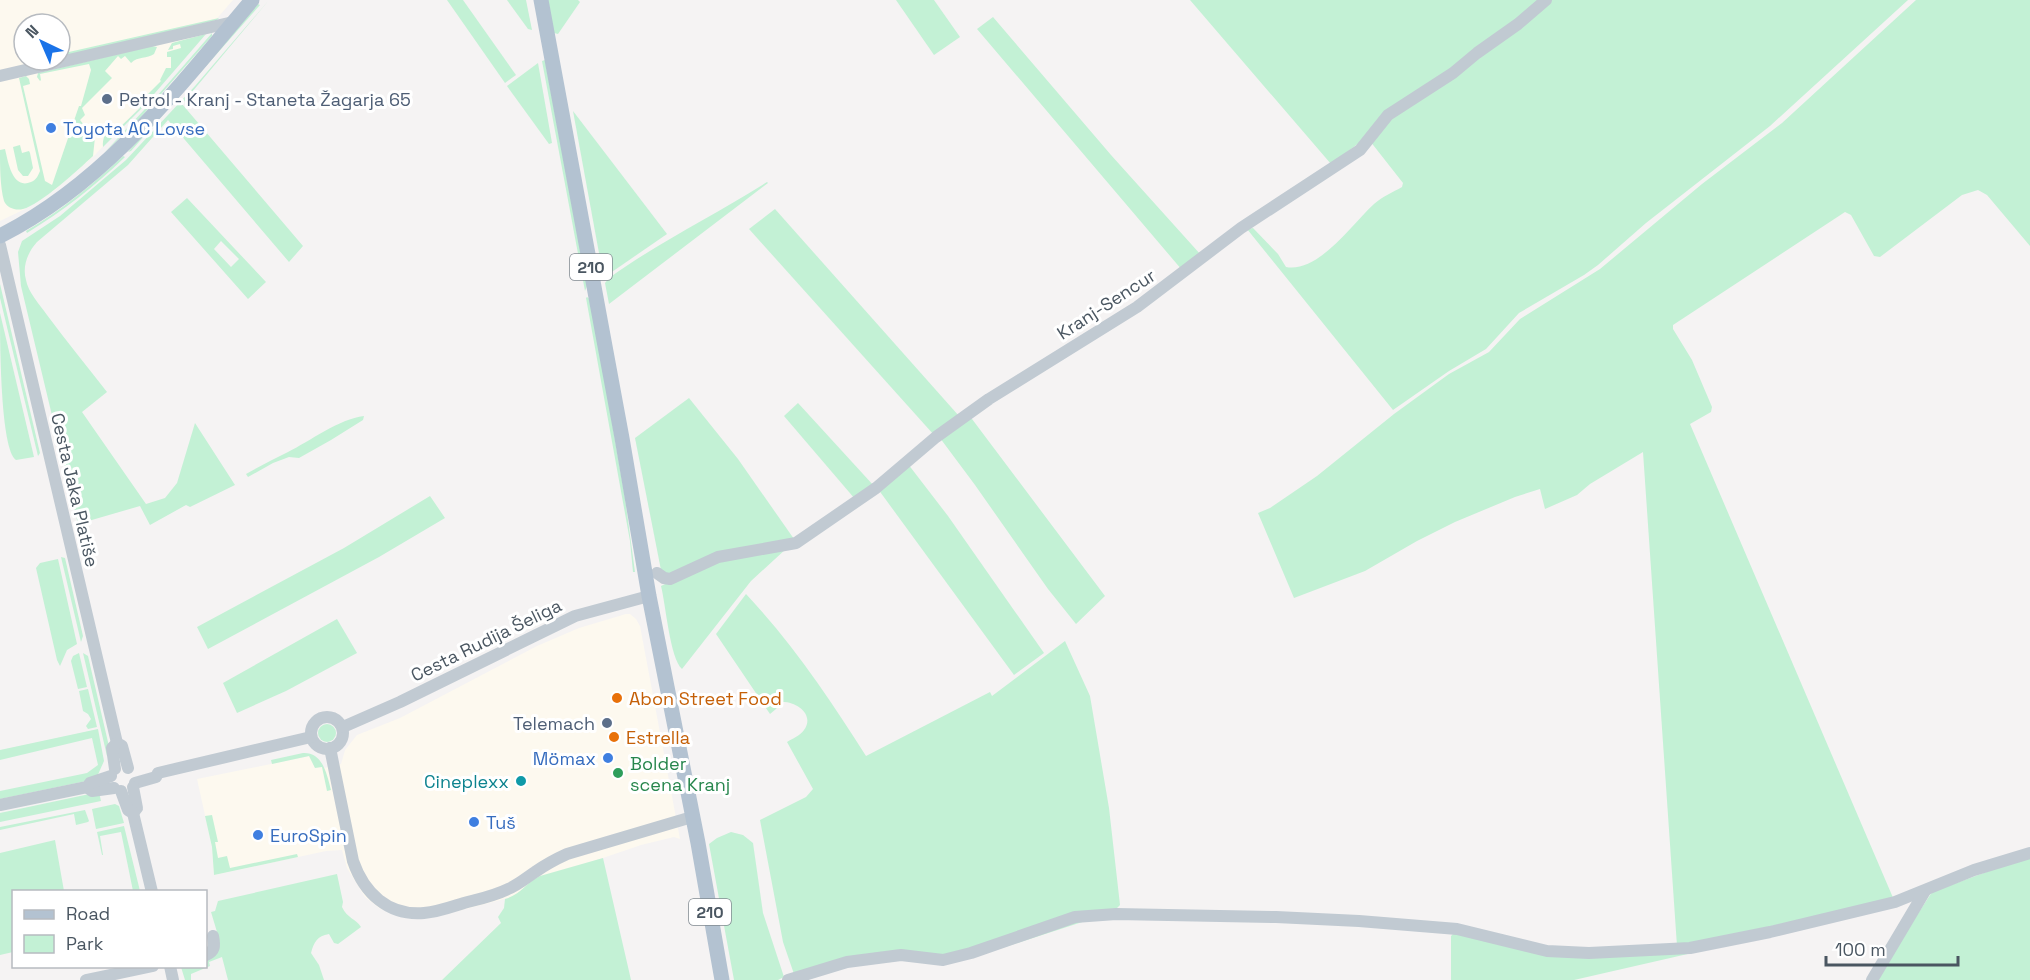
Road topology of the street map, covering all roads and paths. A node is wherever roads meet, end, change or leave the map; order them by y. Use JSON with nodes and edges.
{"nodes":[{"id":1,"x":252,"y":0,"type":"edge"},
{"id":2,"x":541,"y":0,"type":"edge"},
{"id":3,"x":1546,"y":0,"type":"edge"},
{"id":4,"x":233,"y":22,"type":"junction"},
{"id":5,"x":0,"y":76,"type":"edge"},
{"id":6,"x":0,"y":236,"type":"edge"},
{"id":7,"x":0,"y":245,"type":"edge"},
{"id":8,"x":657,"y":573,"type":"dead end"},
{"id":9,"x":649,"y":596,"type":"junction"},
{"id":10,"x":342,"y":727,"type":"junction"},
{"id":11,"x":311,"y":737,"type":"junction"},
{"id":12,"x":330,"y":748,"type":"junction"},
{"id":13,"x":124,"y":779,"type":"junction"},
{"id":14,"x":0,"y":805,"type":"edge"},
{"id":15,"x":692,"y":817,"type":"junction"},
{"id":16,"x":2030,"y":853,"type":"edge"},
{"id":17,"x":152,"y":890,"type":"edge"},
{"id":18,"x":1925,"y":891,"type":"junction"},
{"id":19,"x":213,"y":936,"type":"dead end"},
{"id":20,"x":207,"y":954,"type":"edge"},
{"id":21,"x":143,"y":968,"type":"edge"},
{"id":22,"x":86,"y":980,"type":"edge"},
{"id":23,"x":722,"y":980,"type":"edge"},
{"id":24,"x":788,"y":980,"type":"edge"},
{"id":25,"x":1872,"y":980,"type":"edge"}],
"edges":[{"from":1,"to":4,"type":"main road"},
{"from":2,"to":9,"type":"main road","number":"210"},
{"from":3,"to":8,"type":"street","name":"Kranj-Sencur"},
{"from":4,"to":5,"type":"street"},
{"from":4,"to":6,"type":"main road"},
{"from":7,"to":13,"type":"street","name":"Cesta Jaka Platiše"},
{"from":9,"to":10,"type":"street","name":"Cesta Rudija Šeliga"},
{"from":9,"to":15,"type":"main road","number":"210"},
{"from":10,"to":11,"type":"street"},
{"from":10,"to":12,"type":"street"},
{"from":11,"to":12,"type":"street"},
{"from":11,"to":13,"type":"street"},
{"from":12,"to":15,"type":"street"},
{"from":13,"to":14,"type":"street"},
{"from":13,"to":17,"type":"street","name":"Cesta Jaka Platiše"},
{"from":15,"to":23,"type":"main road","number":"210"},
{"from":16,"to":18,"type":"street"},
{"from":18,"to":24,"type":"street"},
{"from":18,"to":25,"type":"street"},
{"from":19,"to":20,"type":"street"},
{"from":21,"to":22,"type":"street"}]}
